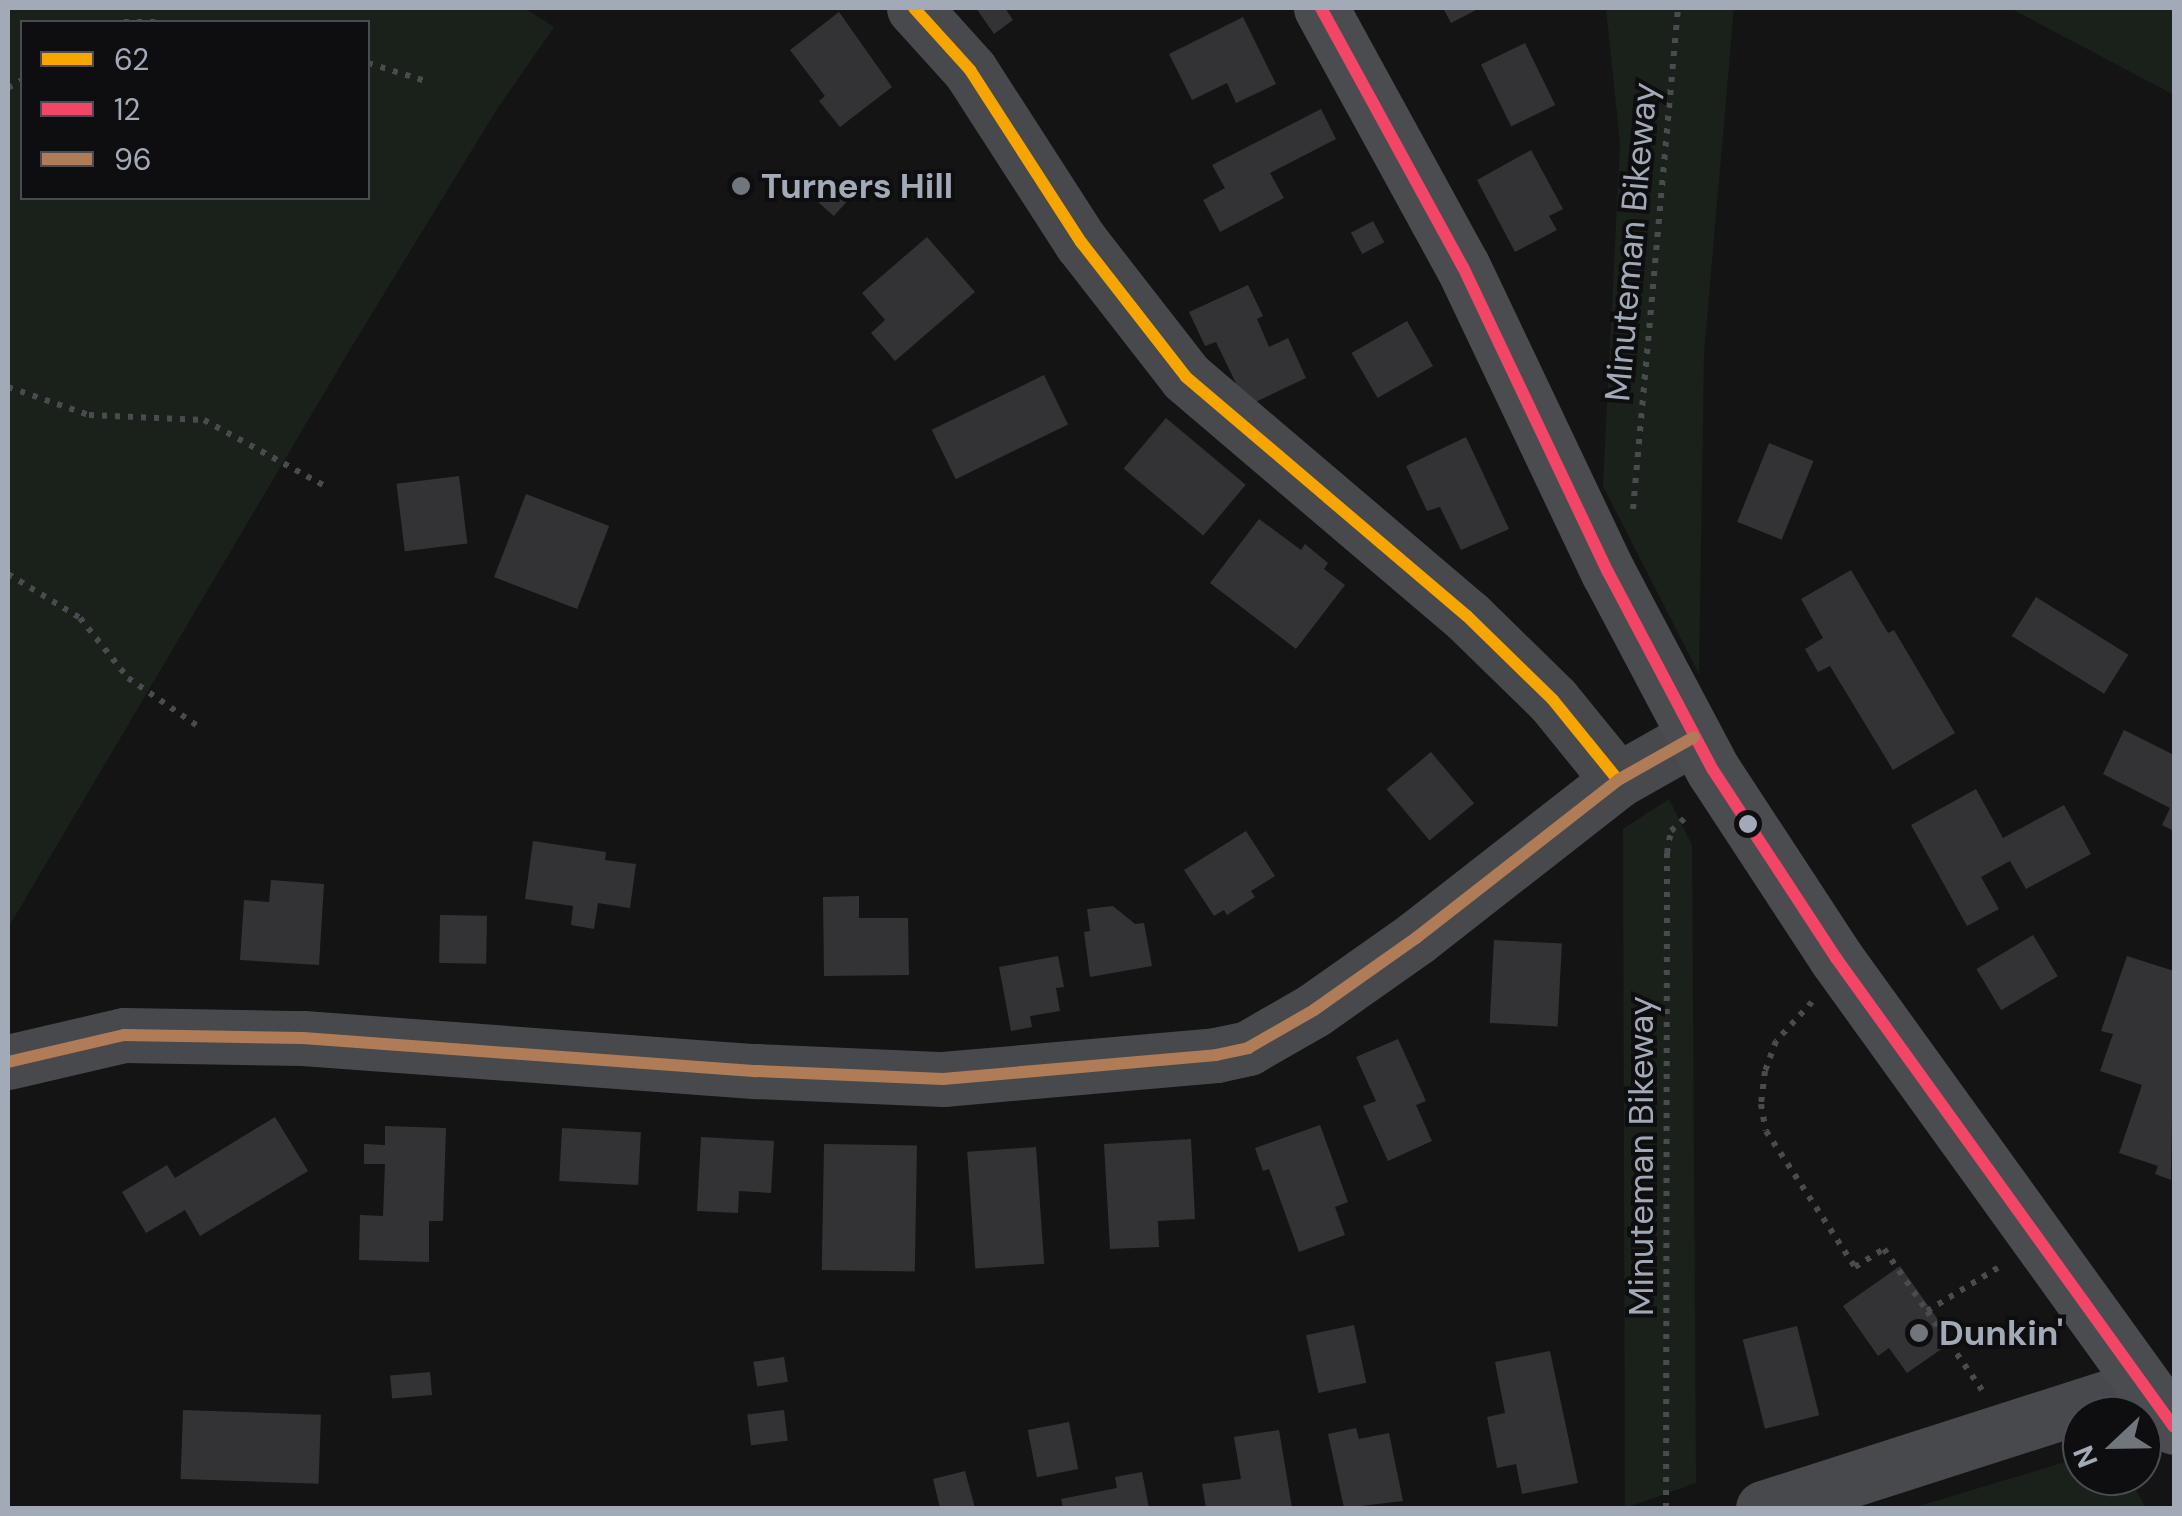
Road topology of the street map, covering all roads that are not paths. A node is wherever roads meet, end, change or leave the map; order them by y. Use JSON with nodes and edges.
{"nodes":[{"id":1,"x":914,"y":8,"type":"edge"},
{"id":2,"x":1321,"y":8,"type":"edge"},
{"id":3,"x":1694,"y":736,"type":"junction"},
{"id":4,"x":1618,"y":780,"type":"junction"},
{"id":5,"x":8,"y":1062,"type":"edge"},
{"id":6,"x":2164,"y":1396,"type":"edge"},
{"id":7,"x":1764,"y":1508,"type":"edge"}],
"edges":[{"from":1,"to":4,"type":"street"},
{"from":2,"to":3,"type":"main road"},
{"from":3,"to":4,"type":"street"},
{"from":3,"to":6,"type":"main road"},
{"from":4,"to":5,"type":"street"},
{"from":6,"to":7,"type":"street"}]}
